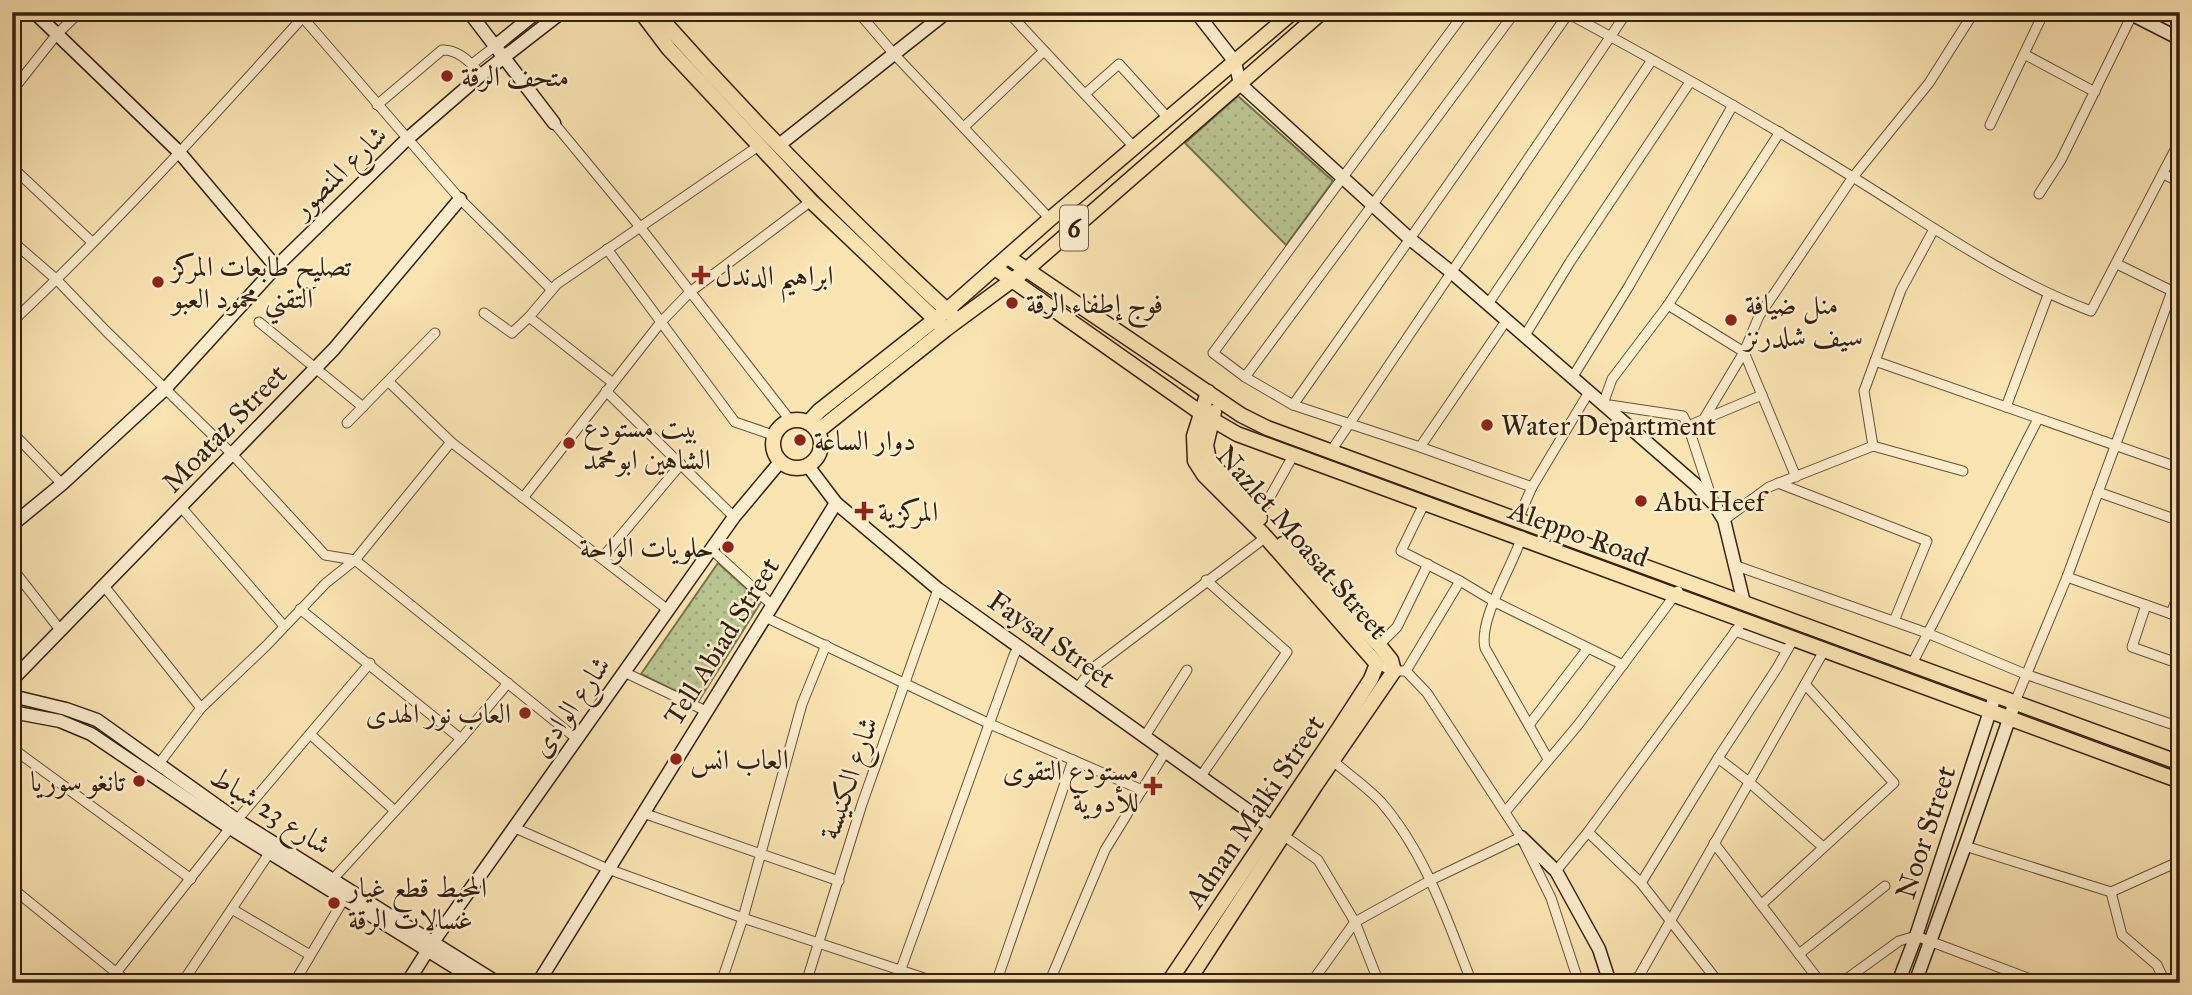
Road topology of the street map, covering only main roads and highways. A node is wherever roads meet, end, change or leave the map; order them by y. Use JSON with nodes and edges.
{"nodes":[{"id":1,"x":641,"y":12,"type":"edge"},
{"id":2,"x":655,"y":12,"type":"edge"},
{"id":3,"x":1293,"y":12,"type":"edge"},
{"id":4,"x":1322,"y":12,"type":"edge"},
{"id":5,"x":1008,"y":257,"type":"junction"},
{"id":6,"x":995,"y":268,"type":"junction"},
{"id":7,"x":1026,"y":270,"type":"junction"},
{"id":8,"x":1012,"y":281,"type":"junction"},
{"id":9,"x":947,"y":320,"type":"junction"},
{"id":10,"x":1213,"y":396,"type":"junction"},
{"id":11,"x":1206,"y":416,"type":"junction"},
{"id":12,"x":813,"y":427,"type":"junction"},
{"id":13,"x":1377,"y":664,"type":"joint"},
{"id":14,"x":1400,"y":671,"type":"joint"},
{"id":15,"x":2180,"y":763,"type":"edge"},
{"id":16,"x":2180,"y":780,"type":"edge"},
{"id":17,"x":1278,"y":832,"type":"junction"},
{"id":18,"x":1168,"y":983,"type":"edge"},
{"id":19,"x":1187,"y":983,"type":"edge"}],
"edges":[{"from":1,"to":9,"type":"main road"},
{"from":2,"to":9,"type":"main road"},
{"from":3,"to":5,"type":"main road","number":"6"},
{"from":4,"to":7,"type":"main road","number":"6"},
{"from":5,"to":6,"type":"main road","number":"6"},
{"from":5,"to":7,"type":"main road","name":"Aleppo Road"},
{"from":6,"to":8,"type":"main road","name":"Aleppo Road"},
{"from":6,"to":9,"type":"main road","number":"6"},
{"from":7,"to":8,"type":"main road","number":"6"},
{"from":7,"to":10,"type":"main road","name":"Aleppo Road"},
{"from":8,"to":9,"type":"main road","number":"6"},
{"from":8,"to":11,"type":"main road","name":"Aleppo Road"},
{"from":9,"to":12,"type":"main road","number":"6"},
{"from":10,"to":11,"type":"main road","name":"Nazlet Moasat Street"},
{"from":10,"to":15,"type":"main road","name":"Aleppo Road"},
{"from":11,"to":13,"type":"main road","name":"Nazlet Moasat Street"},
{"from":11,"to":14,"type":"main road","name":"Nazlet Moasat Street"},
{"from":11,"to":16,"type":"main road","name":"Aleppo Road"},
{"from":12,"to":12,"type":"main road"},
{"from":13,"to":17,"type":"main road","name":"Adnan Malki Street"},
{"from":14,"to":17,"type":"main road","name":"Adnan Malki Street"},
{"from":17,"to":18,"type":"main road","name":"Adnan Malki Street"},
{"from":17,"to":19,"type":"main road","name":"Adnan Malki Street"}]}
